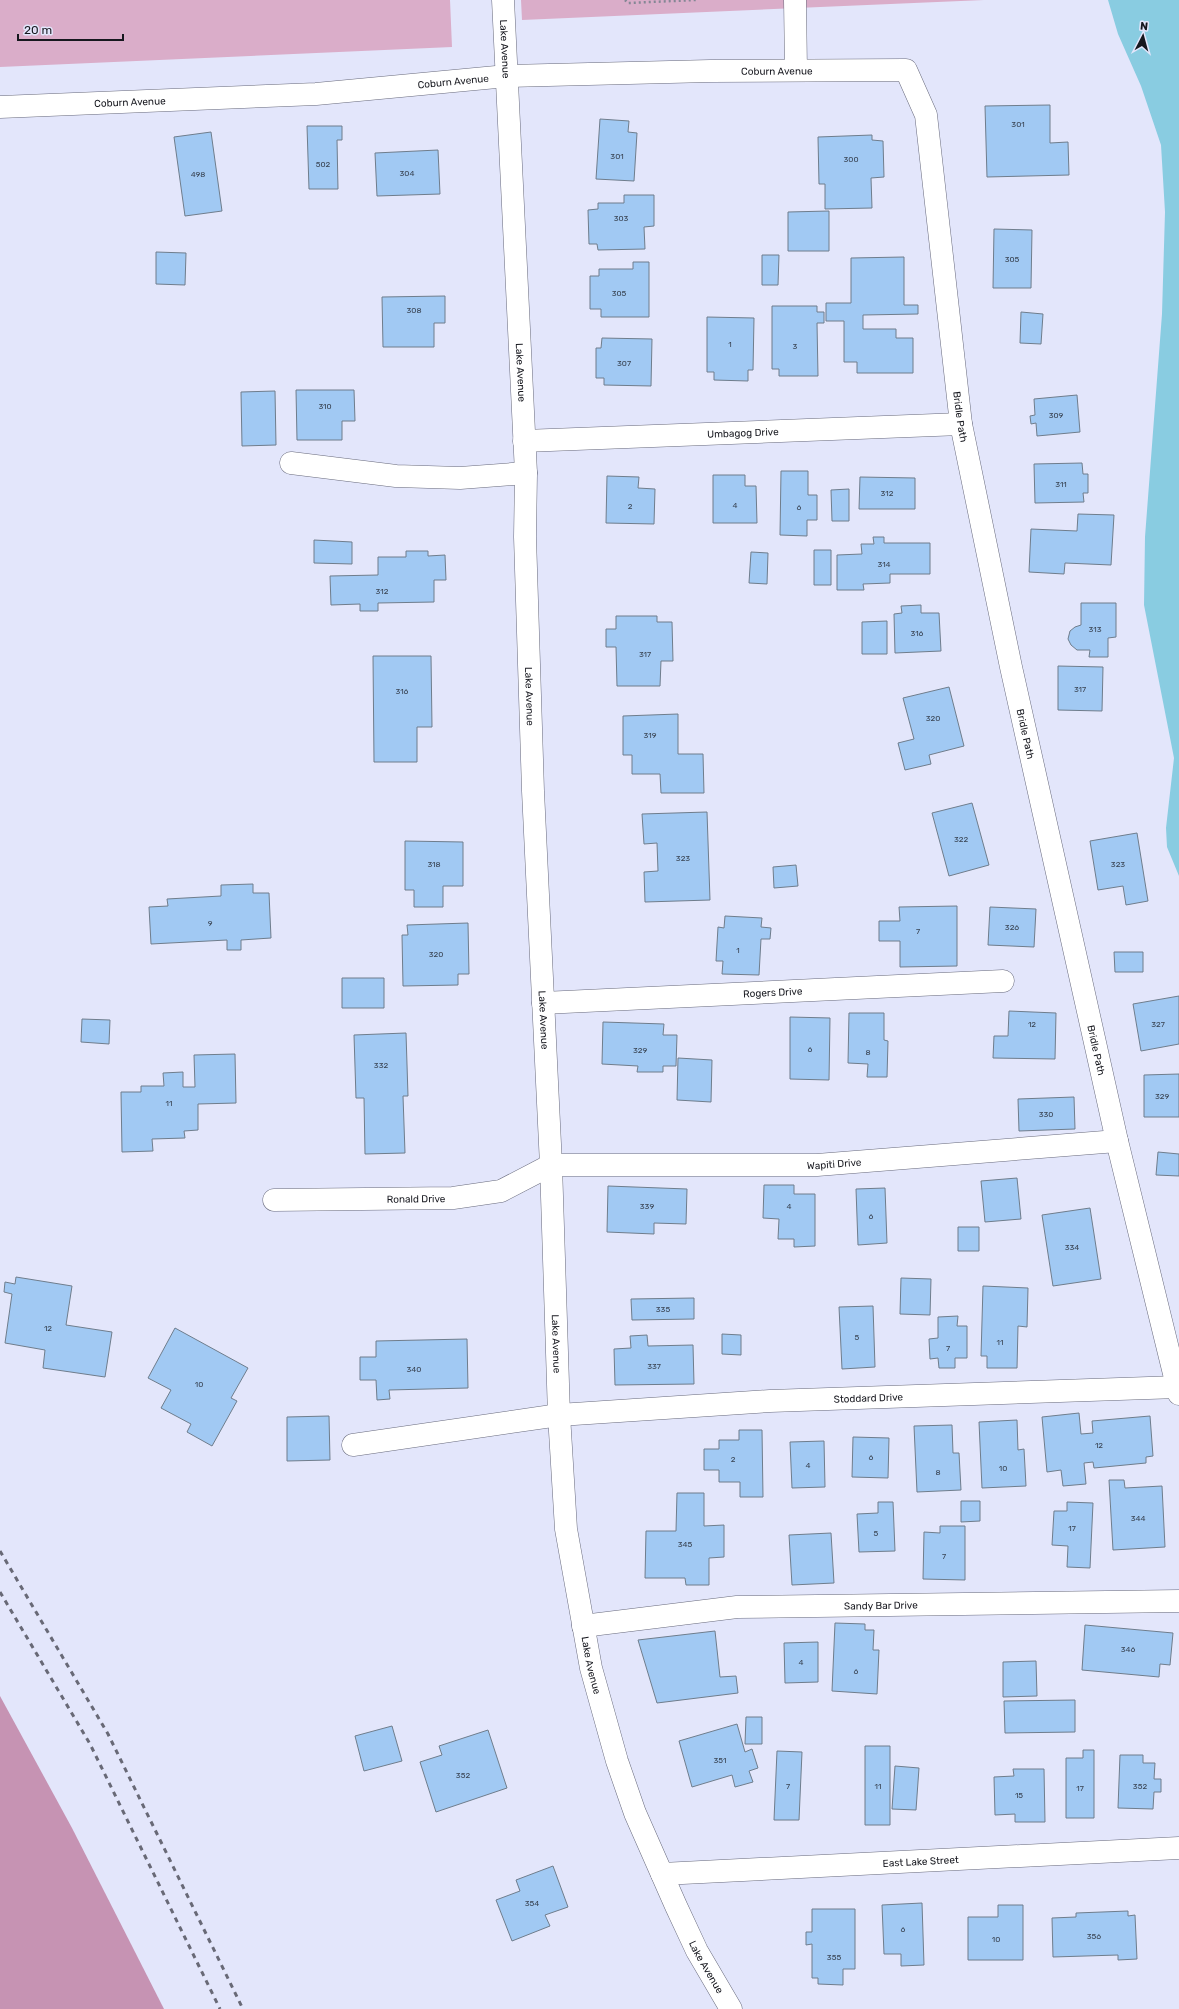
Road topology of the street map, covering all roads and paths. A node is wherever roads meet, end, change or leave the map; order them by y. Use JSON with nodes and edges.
{"nodes":[{"id":1,"x":503,"y":0,"type":"edge"},
{"id":2,"x":625,"y":0,"type":"edge"},
{"id":3,"x":696,"y":0,"type":"edge"},
{"id":4,"x":795,"y":0,"type":"edge"},
{"id":5,"x":796,"y":70,"type":"junction"},
{"id":6,"x":906,"y":70,"type":"joint"},
{"id":7,"x":507,"y":76,"type":"junction"},
{"id":8,"x":0,"y":107,"type":"edge"},
{"id":9,"x":960,"y":424,"type":"junction"},
{"id":10,"x":524,"y":441,"type":"junction"},
{"id":11,"x":291,"y":463,"type":"dead end"},
{"id":12,"x":526,"y":473,"type":"junction"},
{"id":13,"x":1003,"y":981,"type":"dead end"},
{"id":14,"x":543,"y":1003,"type":"junction"},
{"id":15,"x":1117,"y":1141,"type":"junction"},
{"id":16,"x":551,"y":1165,"type":"junction"},
{"id":17,"x":274,"y":1200,"type":"dead end"},
{"id":18,"x":1178,"y":1390,"type":"edge"},
{"id":19,"x":559,"y":1415,"type":"junction"},
{"id":20,"x":353,"y":1445,"type":"dead end"},
{"id":21,"x":1179,"y":1601,"type":"edge"},
{"id":22,"x":583,"y":1626,"type":"junction"},
{"id":23,"x":1179,"y":1848,"type":"edge"},
{"id":24,"x":662,"y":1874,"type":"junction"},
{"id":25,"x":731,"y":2009,"type":"edge"}],
"edges":[{"from":1,"to":7,"type":"street","name":"Lake Avenue"},
{"from":2,"to":3,"type":"path"},
{"from":4,"to":5,"type":"street"},
{"from":5,"to":6,"type":"street","name":"Coburn Avenue"},
{"from":5,"to":7,"type":"street","name":"Coburn Avenue"},
{"from":6,"to":9,"type":"street","name":"Bridle Path"},
{"from":7,"to":8,"type":"street","name":"Coburn Avenue"},
{"from":7,"to":10,"type":"street","name":"Lake Avenue"},
{"from":9,"to":10,"type":"street","name":"Umbagog Drive"},
{"from":9,"to":15,"type":"street","name":"Bridle Path"},
{"from":10,"to":12,"type":"street","name":"Lake Avenue"},
{"from":11,"to":12,"type":"street"},
{"from":12,"to":14,"type":"street","name":"Lake Avenue"},
{"from":13,"to":14,"type":"street","name":"Rogers Drive"},
{"from":14,"to":16,"type":"street","name":"Lake Avenue"},
{"from":15,"to":16,"type":"street","name":"Wapiti Drive"},
{"from":15,"to":18,"type":"street","name":"Bridle Path"},
{"from":16,"to":17,"type":"street","name":"Ronald Drive"},
{"from":16,"to":19,"type":"street","name":"Lake Avenue"},
{"from":18,"to":19,"type":"street","name":"Stoddard Drive"},
{"from":19,"to":20,"type":"street","name":"Stoddard Drive"},
{"from":19,"to":22,"type":"street","name":"Lake Avenue"},
{"from":21,"to":22,"type":"street","name":"Sandy Bar Drive"},
{"from":22,"to":24,"type":"street","name":"Lake Avenue"},
{"from":23,"to":24,"type":"street","name":"East Lake Street"},
{"from":24,"to":25,"type":"street","name":"Lake Avenue"}]}
